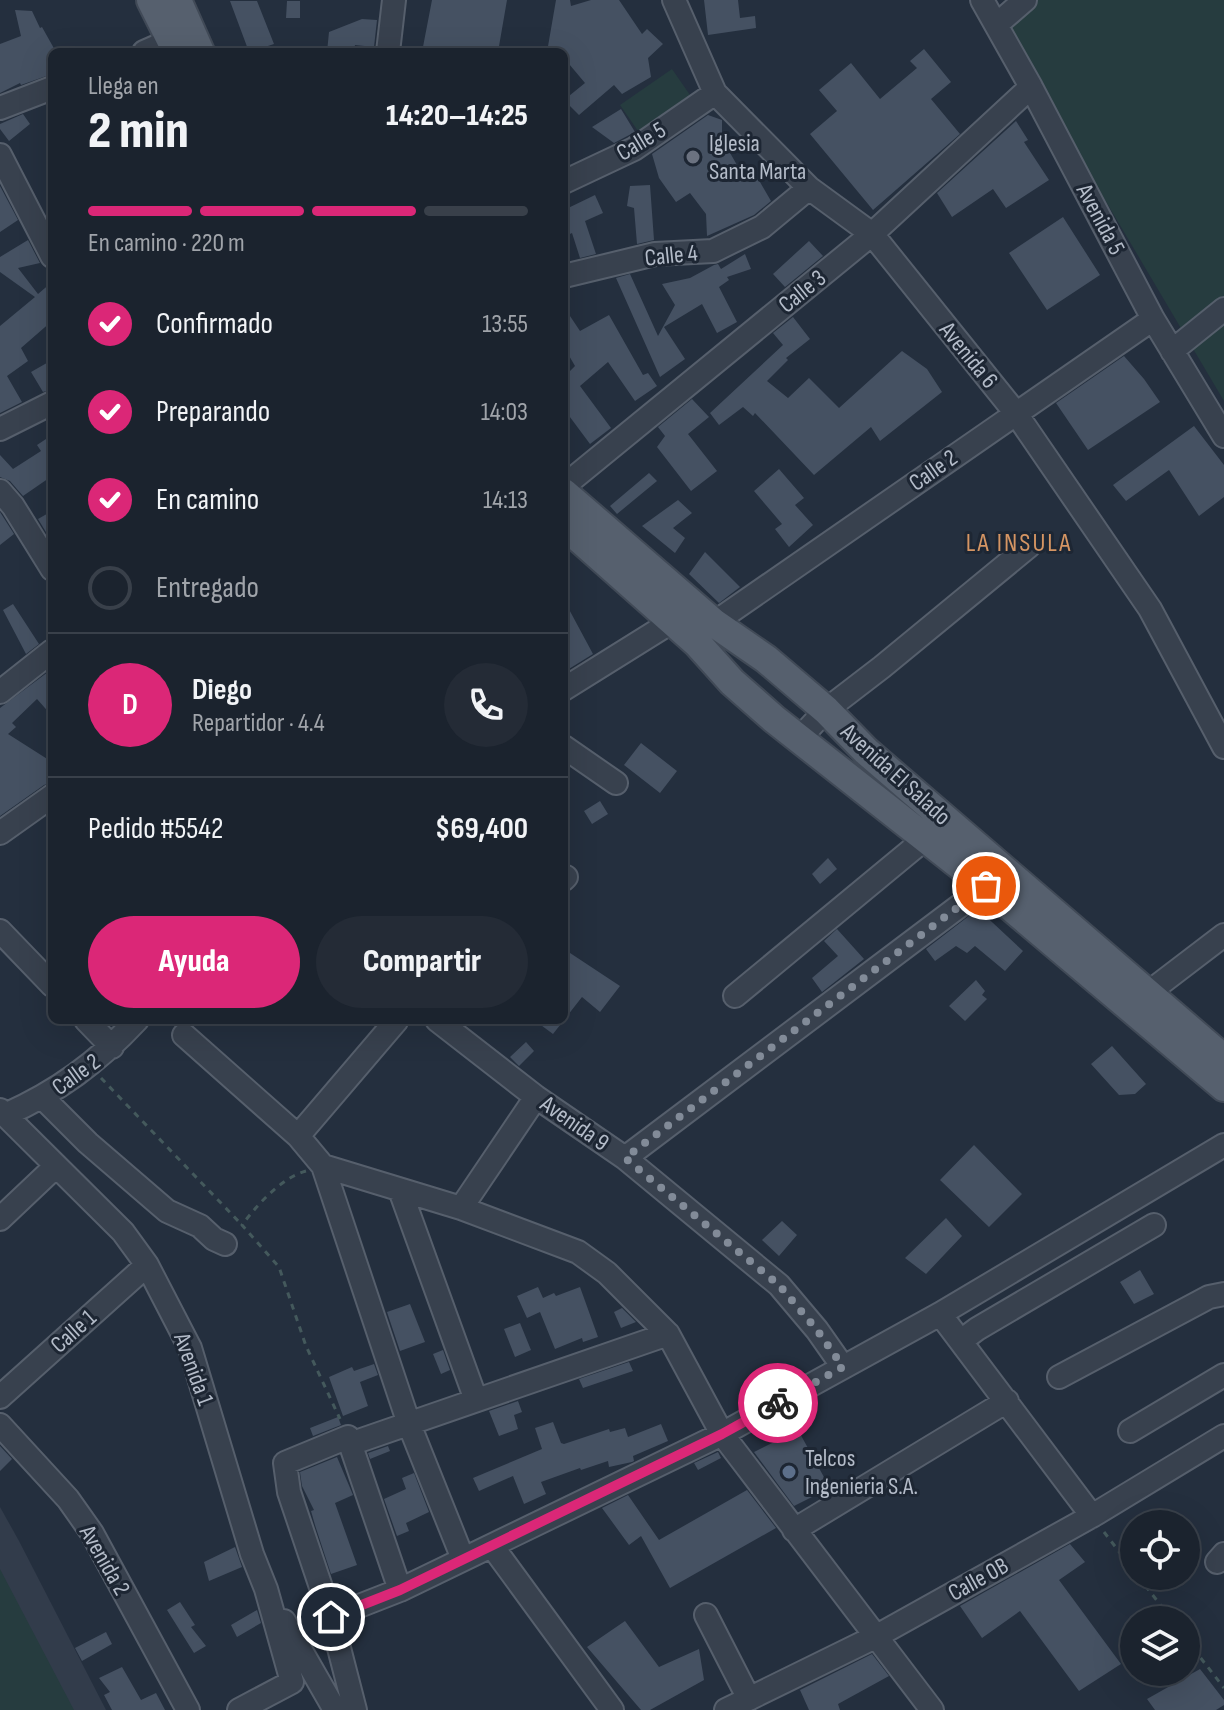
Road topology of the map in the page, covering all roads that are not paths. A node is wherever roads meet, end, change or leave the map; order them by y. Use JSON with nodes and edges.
{"nodes":[{"id":1,"x":151,"y":0,"type":"edge"},
{"id":2,"x":177,"y":0,"type":"edge"},
{"id":3,"x":394,"y":0,"type":"edge"},
{"id":4,"x":674,"y":0,"type":"edge"},
{"id":5,"x":982,"y":0,"type":"edge"},
{"id":6,"x":1025,"y":0,"type":"edge"},
{"id":7,"x":996,"y":25,"type":"junction"},
{"id":8,"x":185,"y":44,"type":"edge"},
{"id":9,"x":164,"y":48,"type":"edge"},
{"id":10,"x":388,"y":48,"type":"edge"},
{"id":11,"x":1031,"y":87,"type":"junction"},
{"id":12,"x":48,"y":90,"type":"edge"},
{"id":13,"x":715,"y":93,"type":"junction"},
{"id":14,"x":0,"y":108,"type":"edge"},
{"id":15,"x":0,"y":155,"type":"edge"},
{"id":16,"x":568,"y":180,"type":"edge"},
{"id":17,"x":809,"y":188,"type":"junction"},
{"id":18,"x":872,"y":234,"type":"junction"},
{"id":19,"x":48,"y":248,"type":"edge"},
{"id":20,"x":568,"y":275,"type":"edge"},
{"id":21,"x":1224,"y":309,"type":"edge"},
{"id":22,"x":1153,"y":319,"type":"junction"},
{"id":23,"x":1172,"y":351,"type":"junction"},
{"id":24,"x":48,"y":405,"type":"edge"},
{"id":25,"x":1015,"y":412,"type":"junction"},
{"id":26,"x":1222,"y":428,"type":"edge"},
{"id":27,"x":0,"y":429,"type":"edge"},
{"id":28,"x":568,"y":483,"type":"edge"},
{"id":29,"x":0,"y":491,"type":"edge"},
{"id":30,"x":568,"y":496,"type":"edge"},
{"id":31,"x":568,"y":529,"type":"edge"},
{"id":32,"x":1029,"y":546,"type":"dead end"},
{"id":33,"x":48,"y":563,"type":"edge"},
{"id":34,"x":673,"y":621,"type":"junction"},
{"id":35,"x":714,"y":623,"type":"junction"},
{"id":36,"x":48,"y":654,"type":"edge"},
{"id":37,"x":568,"y":687,"type":"edge"},
{"id":38,"x":0,"y":692,"type":"edge"},
{"id":39,"x":826,"y":710,"type":"junction"},
{"id":40,"x":799,"y":739,"type":"junction"},
{"id":41,"x":1224,"y":747,"type":"edge"},
{"id":42,"x":568,"y":750,"type":"edge"},
{"id":43,"x":616,"y":783,"type":"dead end"},
{"id":44,"x":48,"y":799,"type":"edge"},
{"id":45,"x":0,"y":833,"type":"edge"},
{"id":46,"x":926,"y":838,"type":"junction"},
{"id":47,"x":986,"y":886,"type":"junction"},
{"id":48,"x":0,"y":931,"type":"edge"},
{"id":49,"x":1224,"y":935,"type":"edge"},
{"id":50,"x":48,"y":981,"type":"edge"},
{"id":51,"x":1148,"y":993,"type":"junction"},
{"id":52,"x":735,"y":996,"type":"dead end"},
{"id":53,"x":90,"y":1024,"type":"edge"},
{"id":54,"x":133,"y":1024,"type":"edge"},
{"id":55,"x":394,"y":1024,"type":"edge"},
{"id":56,"x":447,"y":1024,"type":"edge"},
{"id":57,"x":184,"y":1035,"type":"dead end"},
{"id":58,"x":112,"y":1047,"type":"junction"},
{"id":59,"x":1224,"y":1059,"type":"edge"},
{"id":60,"x":1224,"y":1087,"type":"edge"},
{"id":61,"x":536,"y":1097,"type":"junction"},
{"id":62,"x":43,"y":1098,"type":"junction"},
{"id":63,"x":2,"y":1112,"type":"edge"},
{"id":64,"x":298,"y":1136,"type":"junction"},
{"id":65,"x":1224,"y":1145,"type":"edge"},
{"id":66,"x":625,"y":1158,"type":"junction"},
{"id":67,"x":56,"y":1166,"type":"junction"},
{"id":68,"x":323,"y":1166,"type":"junction"},
{"id":69,"x":400,"y":1190,"type":"junction"},
{"id":70,"x":461,"y":1208,"type":"junction"},
{"id":71,"x":0,"y":1219,"type":"edge"},
{"id":72,"x":1154,"y":1225,"type":"dead end"},
{"id":73,"x":225,"y":1244,"type":"dead end"},
{"id":74,"x":147,"y":1265,"type":"junction"},
{"id":75,"x":1224,"y":1294,"type":"edge"},
{"id":76,"x":940,"y":1314,"type":"junction"},
{"id":77,"x":668,"y":1334,"type":"junction"},
{"id":78,"x":961,"y":1341,"type":"junction"},
{"id":79,"x":843,"y":1367,"type":"junction"},
{"id":80,"x":1224,"y":1375,"type":"edge"},
{"id":81,"x":1059,"y":1377,"type":"dead end"},
{"id":82,"x":0,"y":1397,"type":"edge"},
{"id":83,"x":476,"y":1400,"type":"junction"},
{"id":84,"x":1007,"y":1401,"type":"junction"},
{"id":85,"x":409,"y":1424,"type":"junction"},
{"id":86,"x":0,"y":1425,"type":"edge"},
{"id":87,"x":1130,"y":1431,"type":"dead end"},
{"id":88,"x":722,"y":1434,"type":"junction"},
{"id":89,"x":1224,"y":1436,"type":"edge"},
{"id":90,"x":349,"y":1440,"type":"junction"},
{"id":91,"x":1092,"y":1516,"type":"junction"},
{"id":92,"x":794,"y":1530,"type":"junction"},
{"id":93,"x":492,"y":1546,"type":"junction"},
{"id":94,"x":463,"y":1559,"type":"junction"},
{"id":95,"x":266,"y":1589,"type":"junction"},
{"id":96,"x":400,"y":1590,"type":"junction"},
{"id":97,"x":706,"y":1615,"type":"dead end"},
{"id":98,"x":331,"y":1617,"type":"junction"},
{"id":99,"x":875,"y":1637,"type":"junction"},
{"id":100,"x":749,"y":1699,"type":"junction"},
{"id":101,"x":188,"y":1710,"type":"edge"},
{"id":102,"x":239,"y":1710,"type":"edge"},
{"id":103,"x":335,"y":1710,"type":"edge"},
{"id":104,"x":355,"y":1710,"type":"edge"},
{"id":105,"x":612,"y":1710,"type":"edge"},
{"id":106,"x":726,"y":1710,"type":"edge"},
{"id":107,"x":932,"y":1710,"type":"edge"}],
"edges":[{"from":1,"to":8,"type":"main road"},
{"from":2,"to":8,"type":"main road"},
{"from":3,"to":10,"type":"street"},
{"from":4,"to":13,"type":"street","name":"Avenida 6"},
{"from":5,"to":7,"type":"street","name":"Avenida 5"},
{"from":6,"to":7,"type":"street"},
{"from":7,"to":11,"type":"street","name":"Avenida 5"},
{"from":8,"to":9,"type":"street"},
{"from":11,"to":18,"type":"street","name":"Calle 3"},
{"from":11,"to":22,"type":"street","name":"Avenida 5"},
{"from":12,"to":14,"type":"street"},
{"from":13,"to":16,"type":"street","name":"Calle 5"},
{"from":13,"to":17,"type":"street","name":"Avenida 6"},
{"from":15,"to":19,"type":"street"},
{"from":17,"to":18,"type":"street","name":"Avenida 6"},
{"from":17,"to":20,"type":"street","name":"Calle 4"},
{"from":18,"to":25,"type":"street","name":"Avenida 6"},
{"from":18,"to":28,"type":"street","name":"Calle 3"},
{"from":21,"to":23,"type":"street"},
{"from":22,"to":23,"type":"street","name":"Avenida 5"},
{"from":22,"to":25,"type":"street","name":"Calle 2"},
{"from":23,"to":26,"type":"street","name":"Avenida 5"},
{"from":24,"to":27,"type":"street"},
{"from":25,"to":35,"type":"street","name":"Calle 2"},
{"from":25,"to":41,"type":"street","name":"Avenida 6"},
{"from":29,"to":33,"type":"street"},
{"from":30,"to":35,"type":"main road","name":"Avenida El Salado"},
{"from":31,"to":34,"type":"main road","name":"Avenida El Salado"},
{"from":32,"to":39,"type":"street"},
{"from":34,"to":37,"type":"street"},
{"from":34,"to":40,"type":"main road","name":"Avenida El Salado"},
{"from":35,"to":39,"type":"main road","name":"Avenida El Salado"},
{"from":36,"to":38,"type":"street"},
{"from":39,"to":40,"type":"street"},
{"from":39,"to":51,"type":"main road","name":"Avenida El Salado"},
{"from":40,"to":46,"type":"main road","name":"Avenida El Salado"},
{"from":42,"to":43,"type":"street"},
{"from":44,"to":45,"type":"street"},
{"from":46,"to":47,"type":"main road","name":"Avenida El Salado"},
{"from":46,"to":52,"type":"street"},
{"from":47,"to":60,"type":"main road","name":"Avenida El Salado"},
{"from":47,"to":66,"type":"street"},
{"from":48,"to":50,"type":"street"},
{"from":49,"to":51,"type":"street"},
{"from":51,"to":59,"type":"main road","name":"Avenida El Salado"},
{"from":53,"to":58,"type":"street"},
{"from":54,"to":58,"type":"street","name":"Calle 2"},
{"from":55,"to":64,"type":"street"},
{"from":56,"to":61,"type":"street","name":"Avenida 9"},
{"from":57,"to":64,"type":"street"},
{"from":58,"to":62,"type":"street","name":"Calle 2"},
{"from":61,"to":66,"type":"street","name":"Avenida 9"},
{"from":61,"to":70,"type":"street"},
{"from":62,"to":63,"type":"street","name":"Calle 2"},
{"from":62,"to":73,"type":"street"},
{"from":63,"to":67,"type":"street","name":"Avenida 1"},
{"from":64,"to":68,"type":"street"},
{"from":65,"to":76,"type":"street"},
{"from":66,"to":79,"type":"street","name":"Avenida 9"},
{"from":67,"to":71,"type":"street"},
{"from":67,"to":74,"type":"street","name":"Avenida 1"},
{"from":68,"to":69,"type":"street"},
{"from":68,"to":85,"type":"street"},
{"from":69,"to":70,"type":"street"},
{"from":69,"to":83,"type":"street"},
{"from":70,"to":77,"type":"street"},
{"from":72,"to":78,"type":"street"},
{"from":74,"to":82,"type":"street","name":"Calle 1"},
{"from":74,"to":95,"type":"street","name":"Avenida 1"},
{"from":75,"to":81,"type":"street"},
{"from":76,"to":78,"type":"street"},
{"from":76,"to":79,"type":"street"},
{"from":77,"to":83,"type":"street"},
{"from":77,"to":88,"type":"street"},
{"from":78,"to":84,"type":"street"},
{"from":79,"to":88,"type":"street"},
{"from":80,"to":87,"type":"street"},
{"from":83,"to":85,"type":"street"},
{"from":84,"to":91,"type":"street"},
{"from":84,"to":92,"type":"street"},
{"from":85,"to":90,"type":"street"},
{"from":85,"to":94,"type":"street"},
{"from":86,"to":101,"type":"street","name":"Avenida 2"},
{"from":88,"to":92,"type":"street"},
{"from":88,"to":93,"type":"street"},
{"from":89,"to":91,"type":"street","name":"Calle 0B"},
{"from":90,"to":96,"type":"street"},
{"from":90,"to":98,"type":"street"},
{"from":91,"to":99,"type":"street","name":"Calle 0B"},
{"from":92,"to":99,"type":"street"},
{"from":93,"to":94,"type":"street"},
{"from":93,"to":105,"type":"street"},
{"from":94,"to":96,"type":"street"},
{"from":95,"to":102,"type":"street","name":"Avenida 1"},
{"from":95,"to":103,"type":"street"},
{"from":96,"to":98,"type":"street"},
{"from":97,"to":100,"type":"street"},
{"from":98,"to":104,"type":"street"},
{"from":99,"to":100,"type":"street","name":"Calle 0B"},
{"from":99,"to":107,"type":"street"},
{"from":100,"to":106,"type":"street","name":"Calle 0B"}]}
